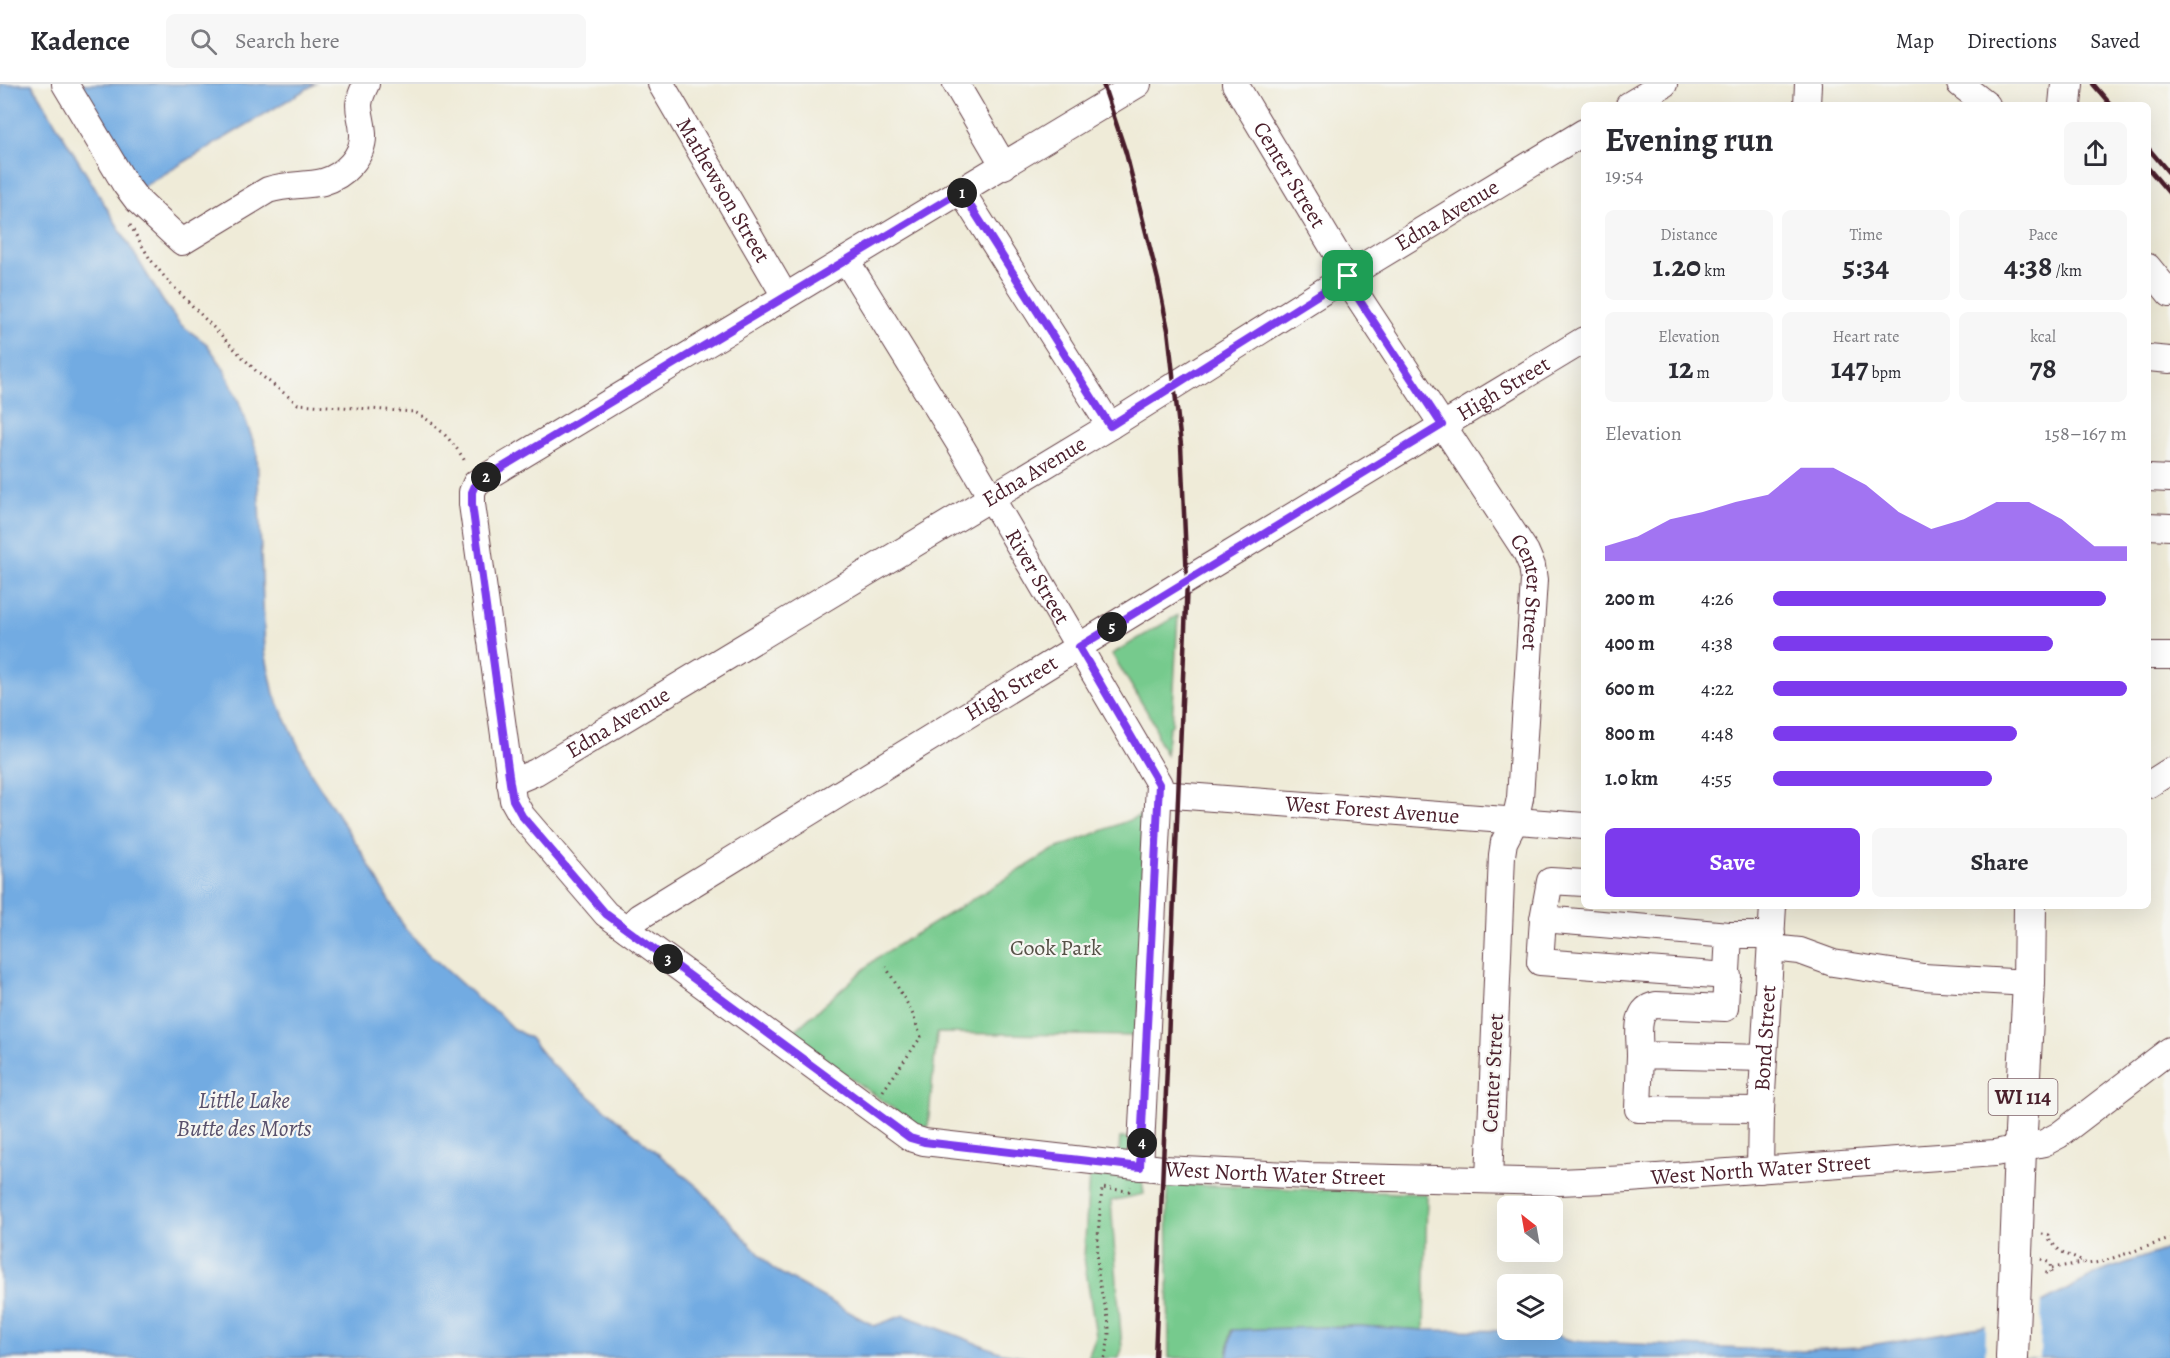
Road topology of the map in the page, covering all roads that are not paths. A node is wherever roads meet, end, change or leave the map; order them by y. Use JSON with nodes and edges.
{"nodes":[{"id":1,"x":65,"y":84,"type":"edge"},
{"id":2,"x":366,"y":84,"type":"edge"},
{"id":3,"x":661,"y":84,"type":"edge"},
{"id":4,"x":956,"y":84,"type":"edge"},
{"id":5,"x":1138,"y":84,"type":"edge"},
{"id":6,"x":1235,"y":84,"type":"edge"},
{"id":7,"x":1664,"y":84,"type":"edge"},
{"id":8,"x":1808,"y":84,"type":"edge"},
{"id":9,"x":2067,"y":84,"type":"edge"},
{"id":10,"x":1634,"y":102,"type":"edge"},
{"id":11,"x":1807,"y":102,"type":"edge"},
{"id":12,"x":2065,"y":102,"type":"edge"},
{"id":13,"x":1581,"y":134,"type":"edge"},
{"id":14,"x":1004,"y":166,"type":"junction"},
{"id":15,"x":961,"y":191,"type":"junction"},
{"id":16,"x":846,"y":260,"type":"junction"},
{"id":17,"x":2151,"y":271,"type":"edge"},
{"id":18,"x":1348,"y":276,"type":"junction"},
{"id":19,"x":2170,"y":294,"type":"edge"},
{"id":20,"x":785,"y":296,"type":"junction"},
{"id":21,"x":1581,"y":342,"type":"edge"},
{"id":22,"x":2151,"y":358,"type":"edge"},
{"id":23,"x":2170,"y":360,"type":"edge"},
{"id":24,"x":1442,"y":425,"type":"junction"},
{"id":25,"x":1110,"y":426,"type":"junction"},
{"id":26,"x":2151,"y":478,"type":"edge"},
{"id":27,"x":2170,"y":479,"type":"edge"},
{"id":28,"x":990,"y":498,"type":"junction"},
{"id":29,"x":2151,"y":526,"type":"edge"},
{"id":30,"x":2170,"y":527,"type":"edge"},
{"id":31,"x":1079,"y":647,"type":"junction"},
{"id":32,"x":2151,"y":656,"type":"edge"},
{"id":33,"x":2170,"y":657,"type":"edge"},
{"id":34,"x":2170,"y":771,"type":"edge"},
{"id":35,"x":510,"y":783,"type":"junction"},
{"id":36,"x":2151,"y":783,"type":"edge"},
{"id":37,"x":1160,"y":794,"type":"junction"},
{"id":38,"x":1515,"y":821,"type":"junction"},
{"id":39,"x":1581,"y":826,"type":"edge"},
{"id":40,"x":1581,"y":883,"type":"edge"},
{"id":41,"x":1773,"y":909,"type":"edge"},
{"id":42,"x":2030,"y":909,"type":"edge"},
{"id":43,"x":1544,"y":919,"type":"junction"},
{"id":44,"x":627,"y":929,"type":"junction"},
{"id":45,"x":1729,"y":935,"type":"junction"},
{"id":46,"x":1771,"y":942,"type":"junction"},
{"id":47,"x":1728,"y":976,"type":"junction"},
{"id":48,"x":2029,"y":983,"type":"junction"},
{"id":49,"x":2170,"y":1050,"type":"edge"},
{"id":50,"x":1640,"y":1055,"type":"junction"},
{"id":51,"x":1764,"y":1058,"type":"junction"},
{"id":52,"x":1761,"y":1110,"type":"junction"},
{"id":53,"x":2007,"y":1152,"type":"junction"},
{"id":54,"x":1760,"y":1170,"type":"junction"},
{"id":55,"x":1135,"y":1177,"type":"junction"},
{"id":56,"x":1489,"y":1179,"type":"junction"},
{"id":57,"x":2012,"y":1358,"type":"edge"}],
"edges":[{"from":1,"to":2,"type":"street"},
{"from":3,"to":20,"type":"street","name":"Mathewson Street"},
{"from":4,"to":14,"type":"street"},
{"from":5,"to":14,"type":"street"},
{"from":6,"to":18,"type":"street","name":"Center Street"},
{"from":7,"to":10,"type":"street"},
{"from":8,"to":11,"type":"street"},
{"from":9,"to":12,"type":"main road"},
{"from":13,"to":18,"type":"street","name":"Edna Avenue"},
{"from":14,"to":15,"type":"street"},
{"from":15,"to":16,"type":"street"},
{"from":15,"to":25,"type":"street"},
{"from":16,"to":20,"type":"street"},
{"from":16,"to":28,"type":"street","name":"River Street"},
{"from":17,"to":19,"type":"street"},
{"from":18,"to":24,"type":"street","name":"Center Street"},
{"from":18,"to":25,"type":"street","name":"Edna Avenue"},
{"from":20,"to":35,"type":"street","name":"West North Water Street"},
{"from":21,"to":24,"type":"street","name":"High Street"},
{"from":22,"to":23,"type":"street"},
{"from":24,"to":31,"type":"street","name":"High Street"},
{"from":24,"to":38,"type":"street","name":"Center Street"},
{"from":25,"to":28,"type":"street","name":"Edna Avenue"},
{"from":26,"to":27,"type":"street"},
{"from":28,"to":31,"type":"street","name":"River Street"},
{"from":28,"to":35,"type":"street","name":"Edna Avenue"},
{"from":29,"to":30,"type":"street"},
{"from":31,"to":37,"type":"street","name":"River Street"},
{"from":31,"to":44,"type":"street","name":"High Street"},
{"from":32,"to":33,"type":"street"},
{"from":34,"to":36,"type":"street"},
{"from":35,"to":44,"type":"street","name":"West North Water Street"},
{"from":37,"to":38,"type":"street","name":"West Forest Avenue"},
{"from":37,"to":55,"type":"street","name":"River Street"},
{"from":38,"to":39,"type":"street","name":"West Forest Avenue"},
{"from":38,"to":56,"type":"street","name":"Center Street"},
{"from":40,"to":43,"type":"street"},
{"from":41,"to":46,"type":"street","name":"Bond Street"},
{"from":42,"to":48,"type":"main road","number":"WI 114"},
{"from":43,"to":45,"type":"street"},
{"from":43,"to":47,"type":"street"},
{"from":44,"to":55,"type":"street","name":"West North Water Street"},
{"from":45,"to":46,"type":"street"},
{"from":45,"to":47,"type":"street"},
{"from":46,"to":48,"type":"street"},
{"from":46,"to":51,"type":"street","name":"Bond Street"},
{"from":47,"to":50,"type":"street"},
{"from":48,"to":53,"type":"main road","number":"WI 114"},
{"from":49,"to":53,"type":"street","name":"West North Water Street"},
{"from":50,"to":51,"type":"street"},
{"from":50,"to":52,"type":"street"},
{"from":51,"to":52,"type":"street","name":"Bond Street"},
{"from":52,"to":54,"type":"street","name":"Bond Street"},
{"from":53,"to":54,"type":"street","name":"West North Water Street"},
{"from":53,"to":57,"type":"main road","number":"WI 114"},
{"from":54,"to":56,"type":"street","name":"West North Water Street"},
{"from":55,"to":56,"type":"street","name":"West North Water Street"}]}
